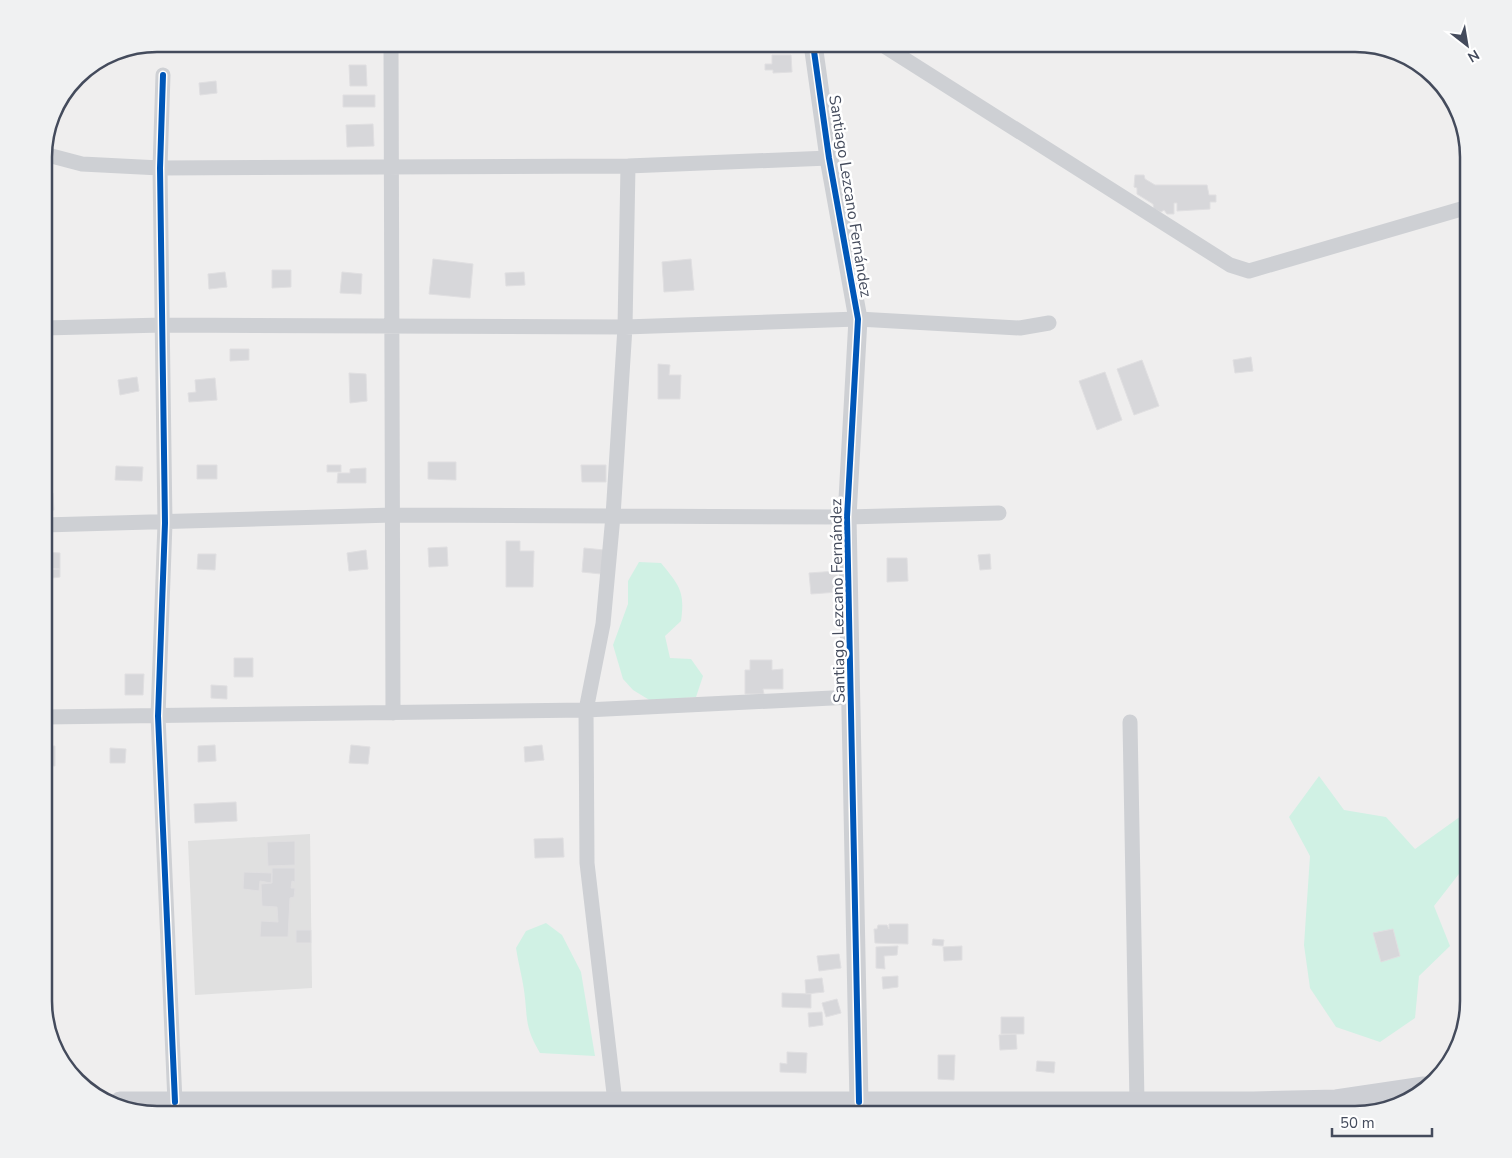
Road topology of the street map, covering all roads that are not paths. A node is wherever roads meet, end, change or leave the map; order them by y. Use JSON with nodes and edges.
{"nodes":[{"id":1,"x":814,"y":52,"type":"edge"},
{"id":2,"x":894,"y":52,"type":"edge"},
{"id":3,"x":391,"y":53,"type":"edge"},
{"id":4,"x":163,"y":75,"type":"dead end"},
{"id":5,"x":829,"y":158,"type":"junction"},
{"id":6,"x":53,"y":159,"type":"edge"},
{"id":7,"x":628,"y":166,"type":"junction"},
{"id":8,"x":392,"y":167,"type":"junction"},
{"id":9,"x":160,"y":168,"type":"junction"},
{"id":10,"x":1460,"y":209,"type":"edge"},
{"id":11,"x":858,"y":319,"type":"junction"},
{"id":12,"x":1049,"y":323,"type":"dead end"},
{"id":13,"x":163,"y":325,"type":"junction"},
{"id":14,"x":392,"y":326,"type":"junction"},
{"id":15,"x":625,"y":327,"type":"junction"},
{"id":16,"x":53,"y":328,"type":"edge"},
{"id":17,"x":999,"y":513,"type":"dead end"},
{"id":18,"x":394,"y":515,"type":"junction"},
{"id":19,"x":613,"y":516,"type":"junction"},
{"id":20,"x":847,"y":517,"type":"junction"},
{"id":21,"x":165,"y":523,"type":"junction"},
{"id":22,"x":53,"y":525,"type":"edge"},
{"id":23,"x":852,"y":697,"type":"junction"},
{"id":24,"x":586,"y":710,"type":"junction"},
{"id":25,"x":393,"y":713,"type":"junction"},
{"id":26,"x":53,"y":716,"type":"edge"},
{"id":27,"x":158,"y":716,"type":"junction"},
{"id":28,"x":1130,"y":722,"type":"dead end"},
{"id":29,"x":1413,"y":1088,"type":"edge"},
{"id":30,"x":133,"y":1102,"type":"edge"},
{"id":31,"x":175,"y":1102,"type":"junction"},
{"id":32,"x":615,"y":1102,"type":"junction"},
{"id":33,"x":859,"y":1102,"type":"junction"},
{"id":34,"x":1137,"y":1102,"type":"junction"}],
"edges":[{"from":1,"to":5,"type":"street","name":"Santiago Lezcano Fernández"},
{"from":2,"to":10,"type":"street"},
{"from":3,"to":8,"type":"street"},
{"from":4,"to":9,"type":"street"},
{"from":5,"to":7,"type":"street"},
{"from":5,"to":11,"type":"street","name":"Santiago Lezcano Fernández"},
{"from":6,"to":9,"type":"street"},
{"from":7,"to":8,"type":"street"},
{"from":7,"to":15,"type":"street"},
{"from":8,"to":9,"type":"street"},
{"from":8,"to":14,"type":"street"},
{"from":9,"to":13,"type":"street"},
{"from":11,"to":12,"type":"street"},
{"from":11,"to":15,"type":"street"},
{"from":11,"to":20,"type":"street","name":"Santiago Lezcano Fernández"},
{"from":13,"to":14,"type":"street"},
{"from":13,"to":16,"type":"street"},
{"from":13,"to":21,"type":"street"},
{"from":14,"to":15,"type":"street"},
{"from":14,"to":18,"type":"street"},
{"from":15,"to":19,"type":"street"},
{"from":17,"to":20,"type":"street"},
{"from":18,"to":19,"type":"street"},
{"from":18,"to":21,"type":"street"},
{"from":18,"to":25,"type":"street"},
{"from":19,"to":20,"type":"street"},
{"from":19,"to":24,"type":"street"},
{"from":20,"to":23,"type":"street","name":"Santiago Lezcano Fernández"},
{"from":21,"to":22,"type":"street"},
{"from":21,"to":27,"type":"street"},
{"from":23,"to":24,"type":"street"},
{"from":23,"to":33,"type":"street","name":"Santiago Lezcano Fernández"},
{"from":24,"to":25,"type":"street"},
{"from":24,"to":32,"type":"street"},
{"from":25,"to":27,"type":"street"},
{"from":26,"to":27,"type":"street"},
{"from":27,"to":31,"type":"street"},
{"from":28,"to":34,"type":"street"},
{"from":29,"to":34,"type":"main road"},
{"from":30,"to":31,"type":"main road"},
{"from":31,"to":32,"type":"main road"},
{"from":32,"to":33,"type":"main road"},
{"from":33,"to":34,"type":"main road"}]}
